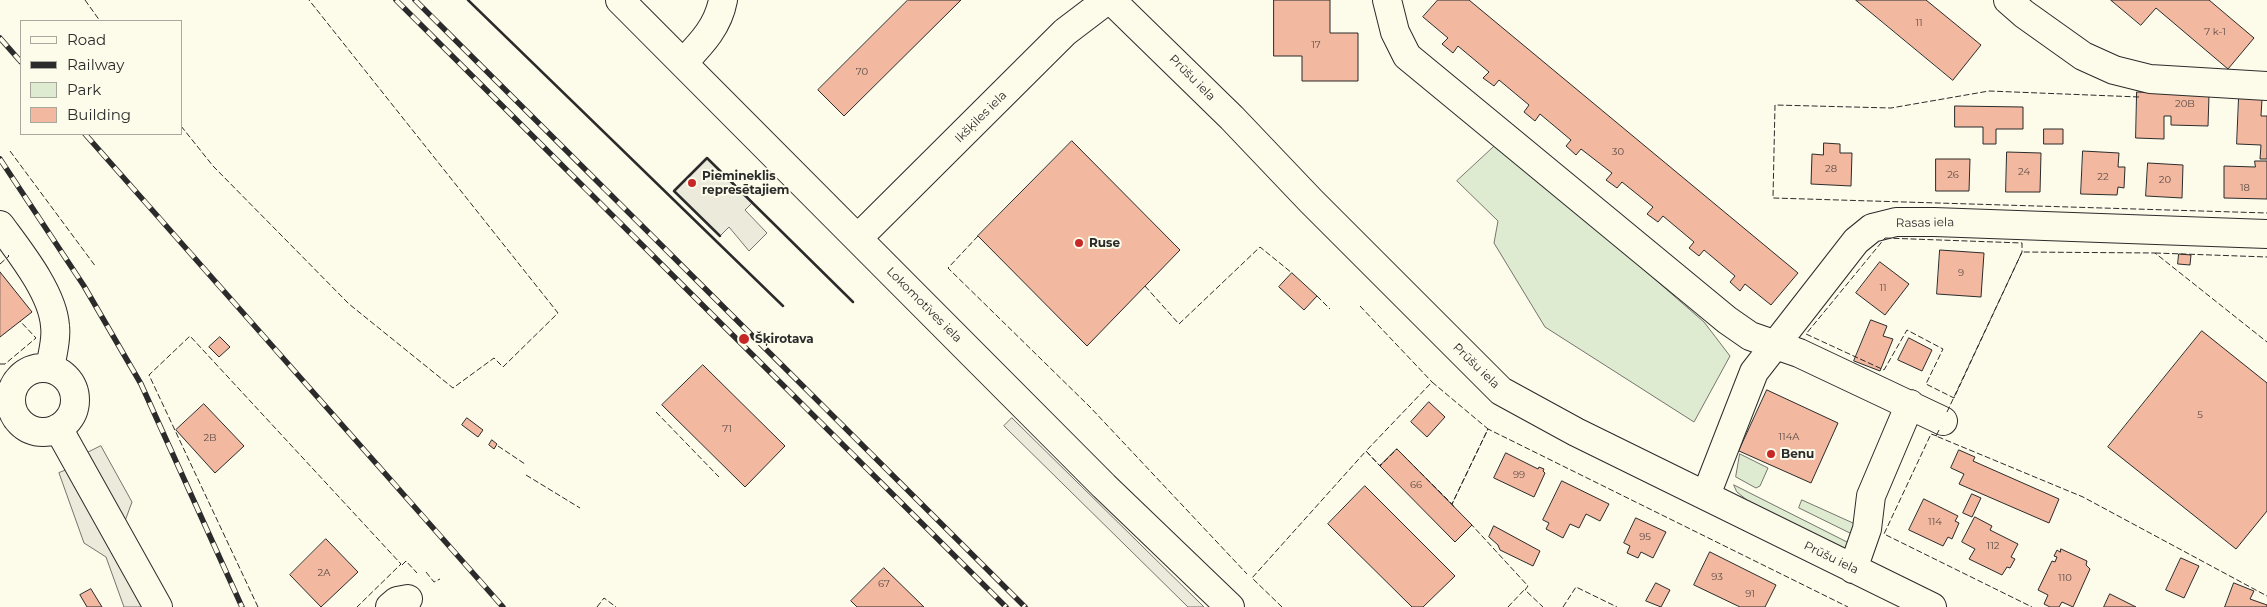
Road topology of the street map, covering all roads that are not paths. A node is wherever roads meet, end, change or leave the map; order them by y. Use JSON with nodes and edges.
{"nodes":[{"id":1,"x":620,"y":0,"type":"edge"},
{"id":2,"x":723,"y":0,"type":"edge"},
{"id":3,"x":1109,"y":0,"type":"edge"},
{"id":4,"x":1387,"y":0,"type":"edge"},
{"id":5,"x":2008,"y":0,"type":"edge"},
{"id":6,"x":683,"y":64,"type":"junction"},
{"id":7,"x":2267,"y":86,"type":"edge"},
{"id":8,"x":0,"y":225,"type":"edge"},
{"id":9,"x":2267,"y":234,"type":"edge"},
{"id":10,"x":858,"y":238,"type":"junction"},
{"id":11,"x":1775,"y":346,"type":"junction"},
{"id":12,"x":50,"y":368,"type":"junction"},
{"id":13,"x":1910,"y":404,"type":"junction"},
{"id":14,"x":1943,"y":421,"type":"dead end"},
{"id":15,"x":58,"y":428,"type":"junction"},
{"id":16,"x":1706,"y":495,"type":"junction"},
{"id":17,"x":1853,"y":569,"type":"junction"},
{"id":18,"x":158,"y":607,"type":"edge"},
{"id":19,"x":1230,"y":607,"type":"edge"},
{"id":20,"x":1932,"y":607,"type":"edge"}],
"edges":[{"from":1,"to":6,"type":"street","name":"Lokomotīves iela"},
{"from":2,"to":6,"type":"street"},
{"from":3,"to":10,"type":"street","name":"Ikšķiles iela"},
{"from":3,"to":16,"type":"street","name":"Prūšu iela"},
{"from":4,"to":11,"type":"street"},
{"from":5,"to":7,"type":"street"},
{"from":6,"to":10,"type":"street","name":"Lokomotīves iela"},
{"from":8,"to":12,"type":"street"},
{"from":9,"to":11,"type":"street","name":"Rasas iela"},
{"from":10,"to":19,"type":"street","name":"Lokomotīves iela"},
{"from":11,"to":13,"type":"street"},
{"from":11,"to":16,"type":"street","name":"Rasas iela"},
{"from":12,"to":15,"type":"street"},
{"from":12,"to":15,"type":"street"},
{"from":13,"to":14,"type":"street"},
{"from":13,"to":17,"type":"street"},
{"from":15,"to":18,"type":"street"},
{"from":16,"to":17,"type":"street","name":"Prūšu iela"},
{"from":17,"to":20,"type":"street","name":"Prūšu iela"}]}
